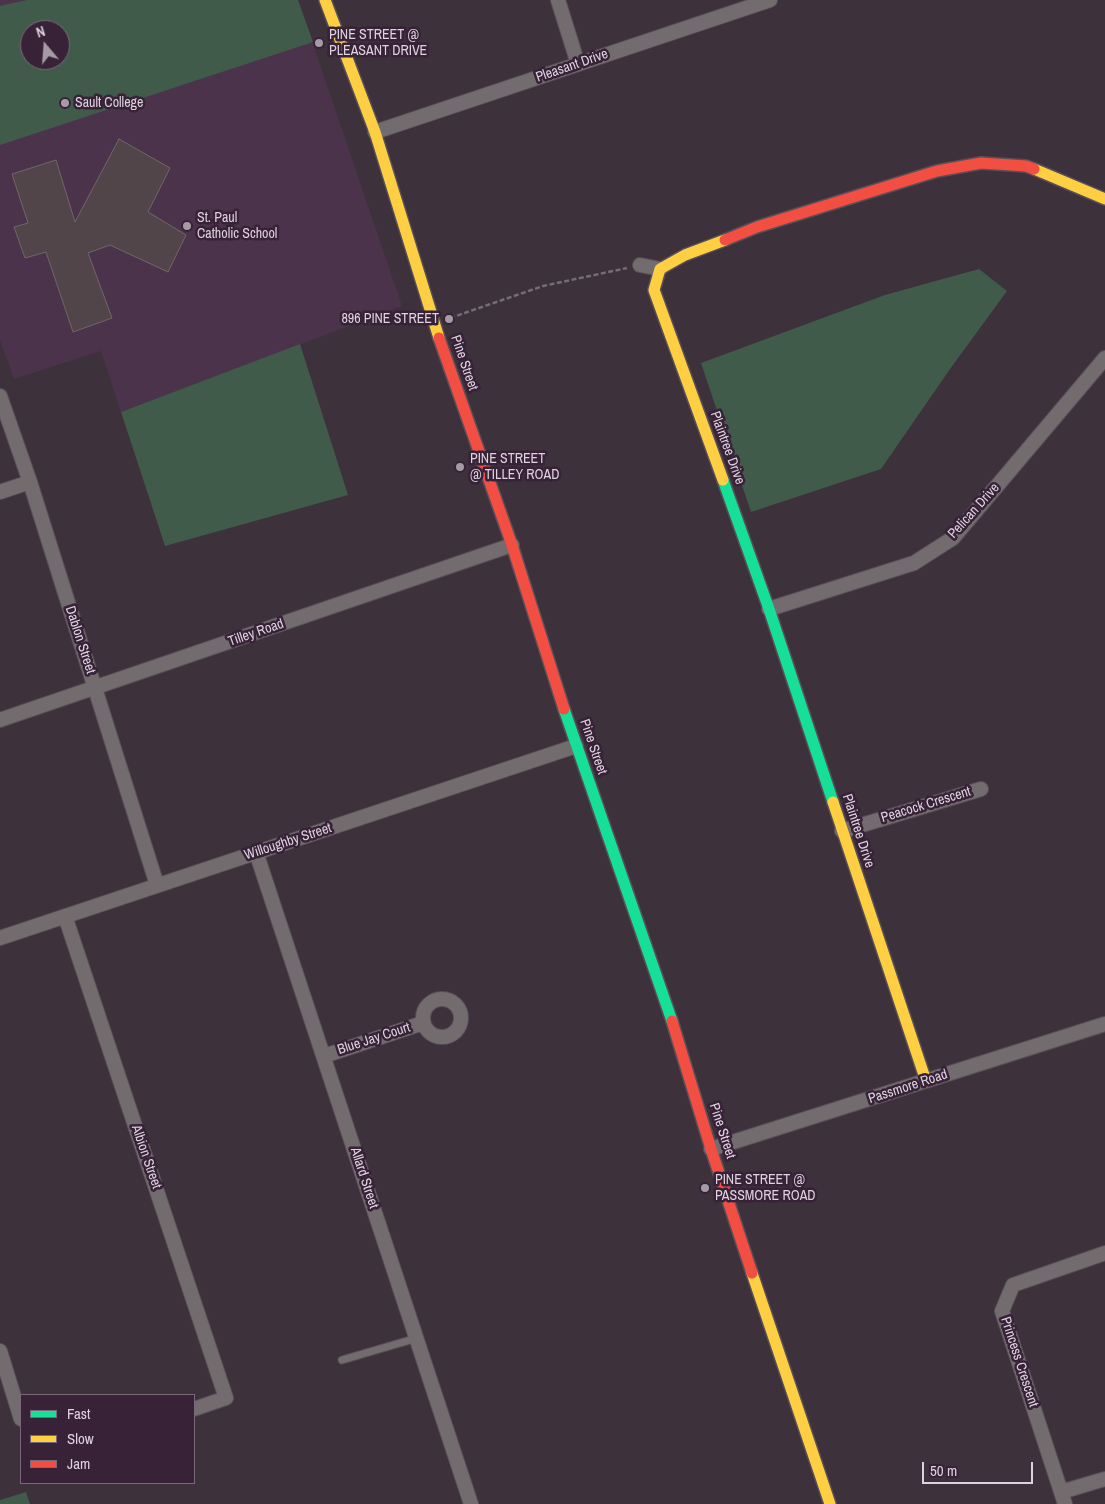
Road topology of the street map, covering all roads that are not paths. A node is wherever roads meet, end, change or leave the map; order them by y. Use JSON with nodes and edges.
{"nodes":[{"id":1,"x":325,"y":0,"type":"edge"},
{"id":2,"x":558,"y":0,"type":"edge"},
{"id":3,"x":770,"y":0,"type":"edge"},
{"id":4,"x":578,"y":64,"type":"junction"},
{"id":5,"x":375,"y":132,"type":"junction"},
{"id":6,"x":1105,"y":199,"type":"edge"},
{"id":7,"x":640,"y":265,"type":"road end"},
{"id":8,"x":660,"y":270,"type":"junction"},
{"id":9,"x":1105,"y":358,"type":"edge"},
{"id":10,"x":0,"y":396,"type":"edge"},
{"id":11,"x":30,"y":482,"type":"junction"},
{"id":12,"x":0,"y":492,"type":"edge"},
{"id":13,"x":512,"y":545,"type":"junction"},
{"id":14,"x":769,"y":609,"type":"junction"},
{"id":15,"x":95,"y":687,"type":"junction"},
{"id":16,"x":0,"y":720,"type":"edge"},
{"id":17,"x":576,"y":746,"type":"junction"},
{"id":18,"x":981,"y":788,"type":"dead end"},
{"id":19,"x":842,"y":831,"type":"junction"},
{"id":20,"x":256,"y":852,"type":"junction"},
{"id":21,"x":157,"y":885,"type":"junction"},
{"id":22,"x":65,"y":916,"type":"junction"},
{"id":23,"x":0,"y":938,"type":"edge"},
{"id":24,"x":423,"y":1024,"type":"dead end"},
{"id":25,"x":1105,"y":1024,"type":"edge"},
{"id":26,"x":324,"y":1056,"type":"junction"},
{"id":27,"x":926,"y":1081,"type":"junction"},
{"id":28,"x":711,"y":1149,"type":"junction"},
{"id":29,"x":1105,"y":1252,"type":"edge"},
{"id":30,"x":417,"y":1338,"type":"junction"},
{"id":31,"x":0,"y":1351,"type":"edge"},
{"id":32,"x":342,"y":1360,"type":"dead end"},
{"id":33,"x":195,"y":1409,"type":"edge"},
{"id":34,"x":20,"y":1415,"type":"edge"},
{"id":35,"x":1105,"y":1479,"type":"edge"},
{"id":36,"x":1063,"y":1498,"type":"edge"},
{"id":37,"x":472,"y":1504,"type":"edge"},
{"id":38,"x":830,"y":1504,"type":"edge"}],
"edges":[{"from":1,"to":5,"type":"street","name":"Pine Street"},
{"from":2,"to":4,"type":"street"},
{"from":3,"to":4,"type":"street","name":"Pleasant Drive"},
{"from":4,"to":5,"type":"street","name":"Pleasant Drive"},
{"from":5,"to":13,"type":"street","name":"Pine Street"},
{"from":6,"to":8,"type":"street"},
{"from":7,"to":8,"type":"street"},
{"from":8,"to":14,"type":"street","name":"Plaintree Drive"},
{"from":9,"to":14,"type":"street","name":"Pelican Drive"},
{"from":10,"to":11,"type":"street","name":"Dablon Street"},
{"from":11,"to":12,"type":"street"},
{"from":11,"to":15,"type":"street","name":"Dablon Street"},
{"from":13,"to":15,"type":"street","name":"Tilley Road"},
{"from":13,"to":17,"type":"street","name":"Pine Street"},
{"from":14,"to":19,"type":"street","name":"Plaintree Drive"},
{"from":15,"to":16,"type":"street","name":"Tilley Road"},
{"from":15,"to":21,"type":"street","name":"Dablon Street"},
{"from":17,"to":20,"type":"street","name":"Willoughby Street"},
{"from":17,"to":28,"type":"street","name":"Pine Street"},
{"from":18,"to":19,"type":"street","name":"Peacock Crescent"},
{"from":19,"to":27,"type":"street","name":"Plaintree Drive"},
{"from":20,"to":21,"type":"street","name":"Willoughby Street"},
{"from":20,"to":26,"type":"street","name":"Allard Street"},
{"from":21,"to":22,"type":"street","name":"Willoughby Street"},
{"from":22,"to":23,"type":"street","name":"Willoughby Street"},
{"from":22,"to":33,"type":"street","name":"Albion Street"},
{"from":24,"to":26,"type":"street","name":"Blue Jay Court"},
{"from":25,"to":27,"type":"street","name":"Passmore Road"},
{"from":26,"to":30,"type":"street","name":"Allard Street"},
{"from":27,"to":28,"type":"street","name":"Passmore Road"},
{"from":28,"to":38,"type":"street","name":"Pine Street"},
{"from":29,"to":36,"type":"street","name":"Princess Crescent"},
{"from":30,"to":32,"type":"lane"},
{"from":30,"to":37,"type":"street","name":"Allard Street"},
{"from":31,"to":34,"type":"street"},
{"from":35,"to":36,"type":"street"}]}
